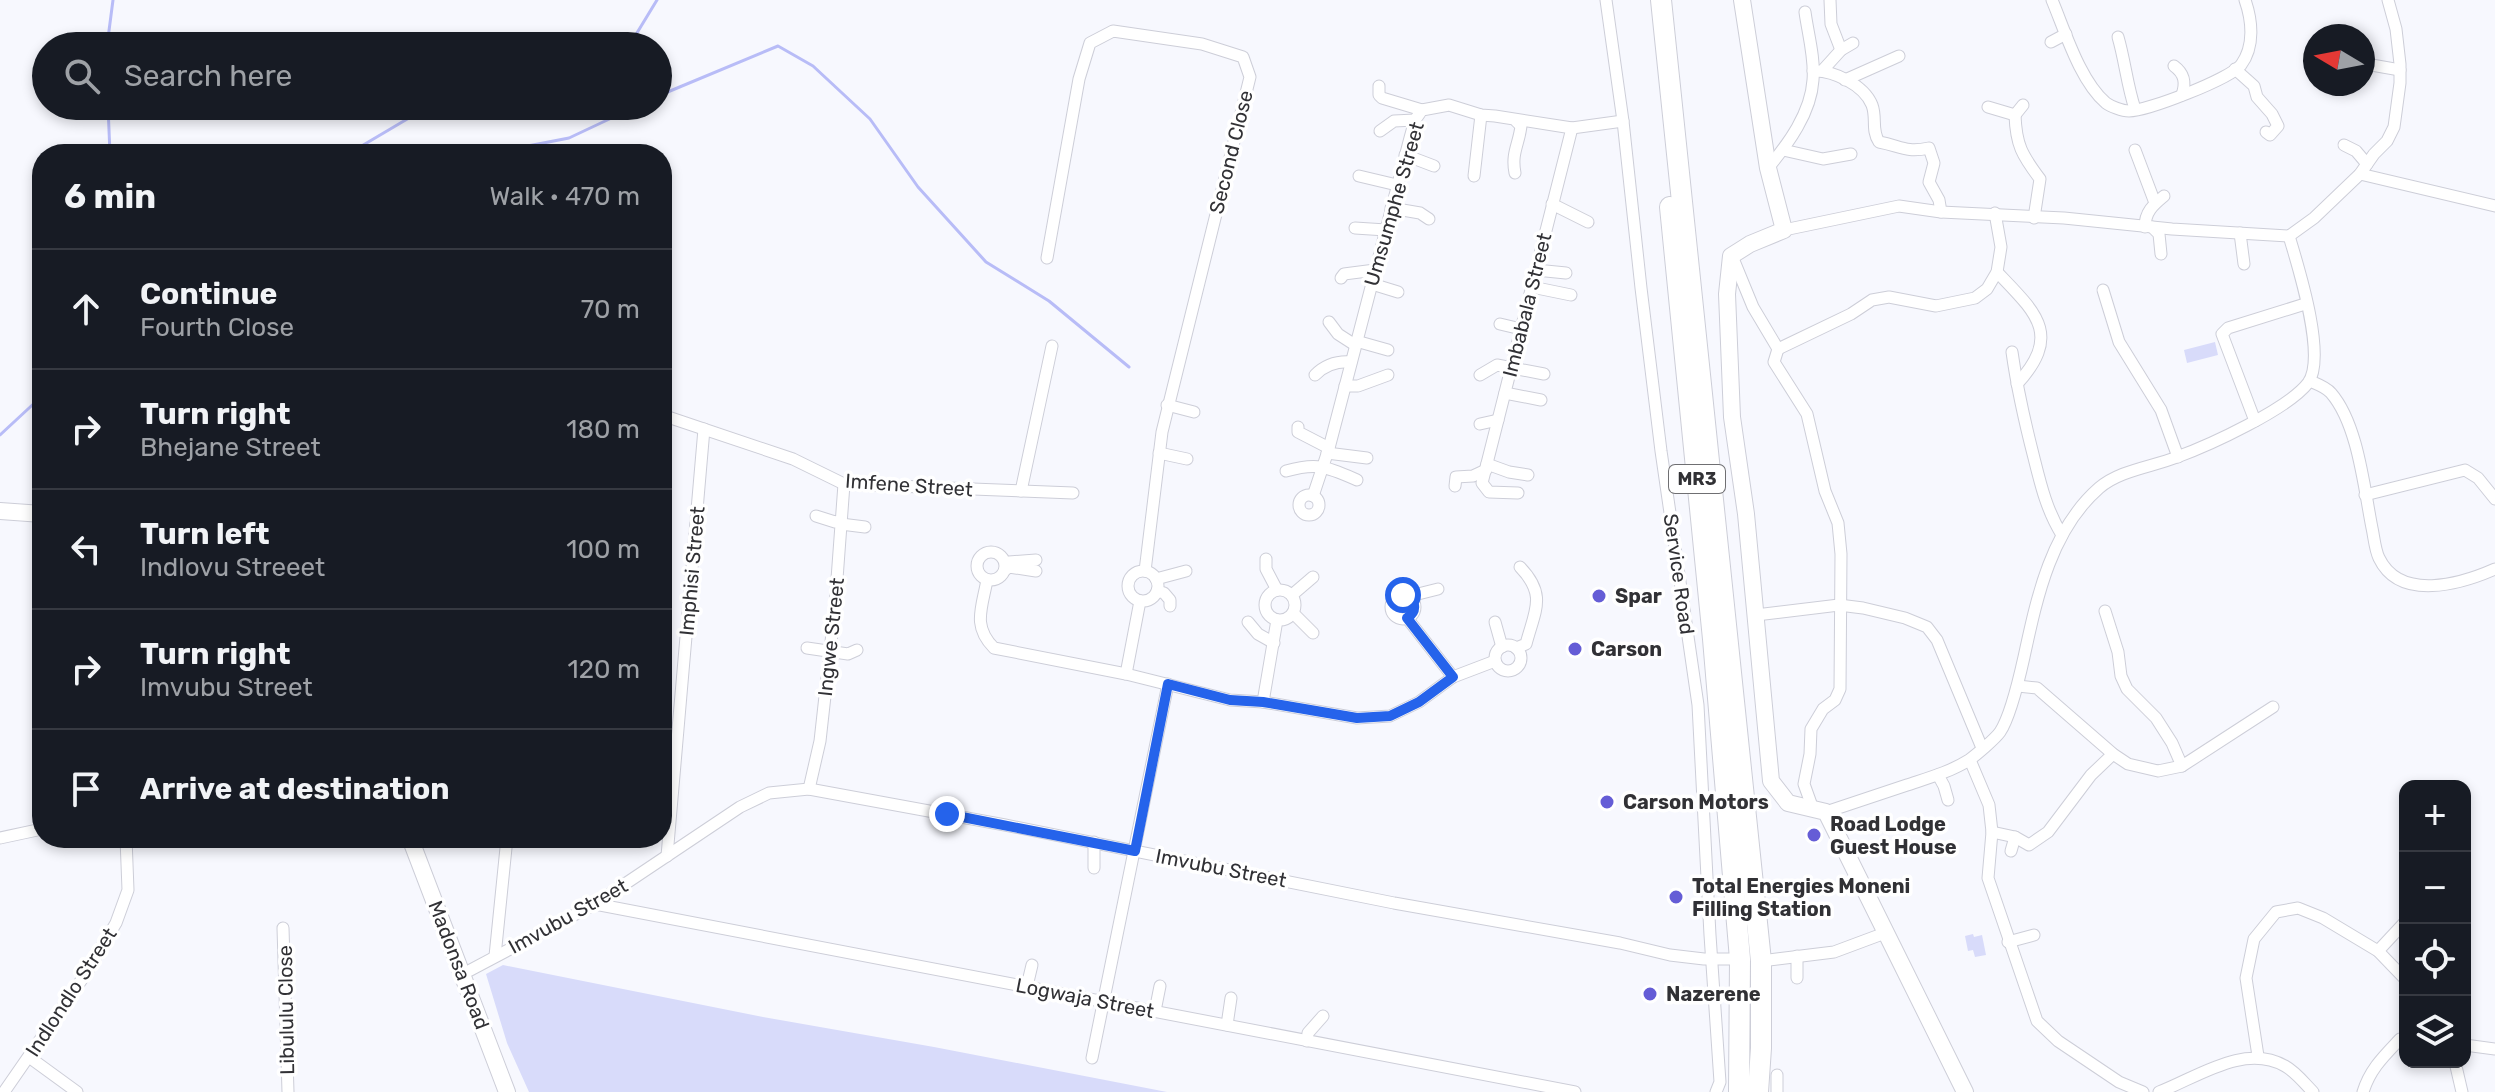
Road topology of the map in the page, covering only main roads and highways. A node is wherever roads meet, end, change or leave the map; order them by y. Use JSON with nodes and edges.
{"nodes":[{"id":1,"x":1648,"y":0,"type":"edge"},
{"id":2,"x":1661,"y":0,"type":"edge"},
{"id":3,"x":1751,"y":960,"type":"junction"},
{"id":4,"x":1739,"y":1092,"type":"edge"},
{"id":5,"x":1758,"y":1092,"type":"edge"}],
"edges":[{"from":1,"to":3,"type":"highway","number":"MR3"},
{"from":2,"to":3,"type":"highway","number":"MR3"},
{"from":3,"to":4,"type":"highway","number":"MR3"},
{"from":3,"to":5,"type":"highway","number":"MR3"}]}
